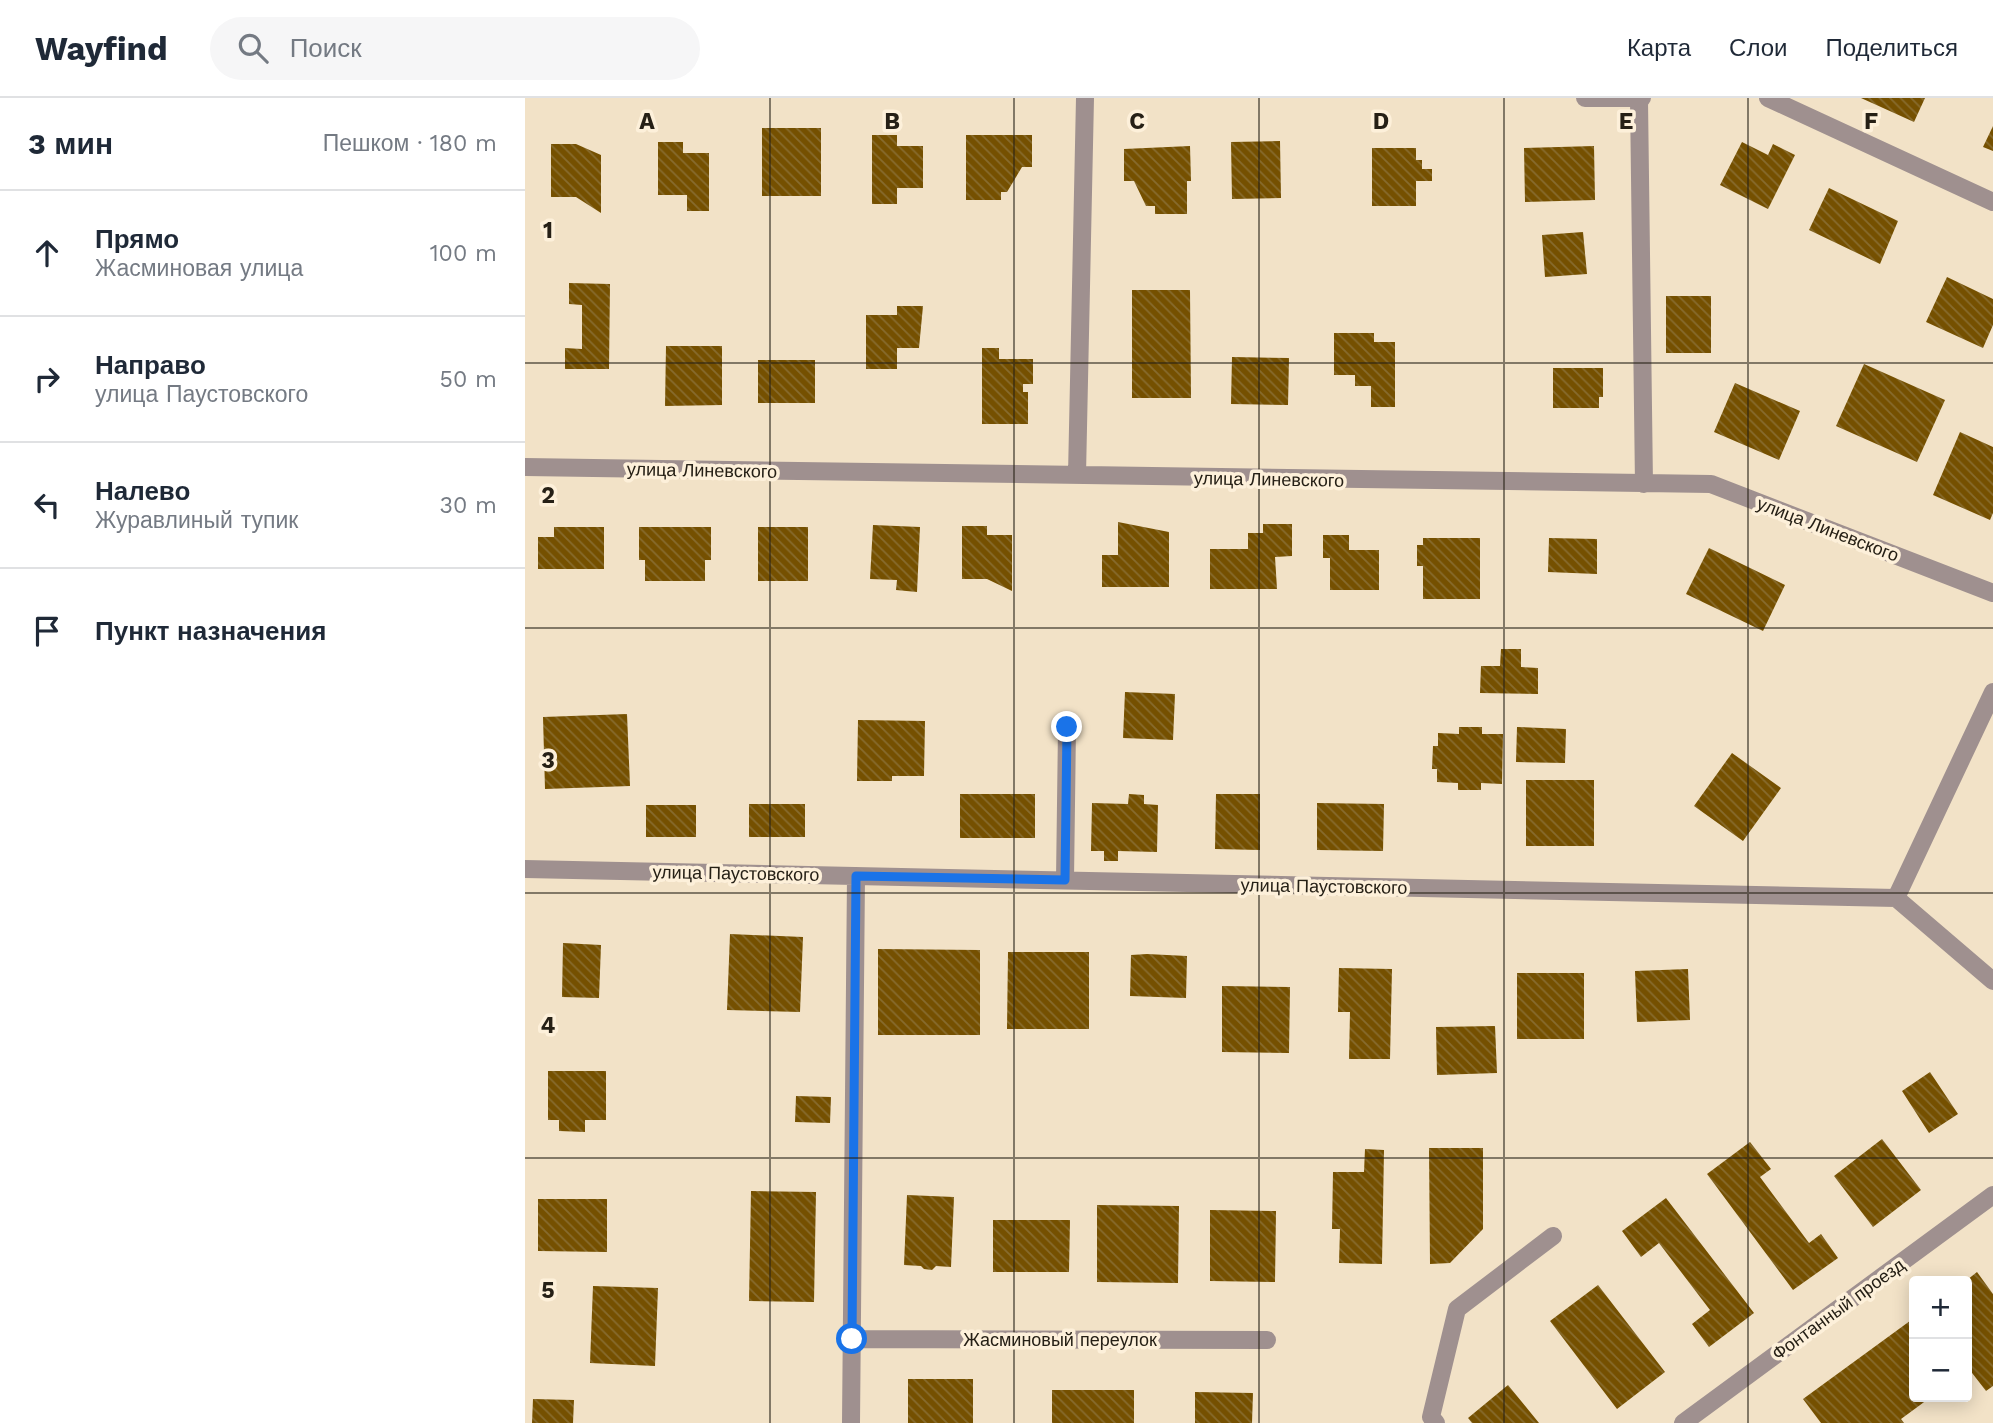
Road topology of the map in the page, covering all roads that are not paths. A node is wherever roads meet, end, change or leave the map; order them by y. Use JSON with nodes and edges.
{"nodes":[{"id":1,"x":1085,"y":98,"type":"edge"},
{"id":2,"x":1585,"y":98,"type":"edge"},
{"id":3,"x":1768,"y":98,"type":"edge"},
{"id":4,"x":1640,"y":99,"type":"edge"},
{"id":5,"x":1993,"y":202,"type":"edge"},
{"id":6,"x":525,"y":467,"type":"edge"},
{"id":7,"x":1077,"y":475,"type":"junction"},
{"id":8,"x":1644,"y":485,"type":"junction"},
{"id":9,"x":1993,"y":593,"type":"edge"},
{"id":10,"x":1993,"y":692,"type":"edge"},
{"id":11,"x":1067,"y":727,"type":"dead end"},
{"id":12,"x":525,"y":869,"type":"edge"},
{"id":13,"x":856,"y":876,"type":"junction"},
{"id":14,"x":1065,"y":880,"type":"junction"},
{"id":15,"x":1895,"y":898,"type":"junction"},
{"id":16,"x":1993,"y":981,"type":"edge"},
{"id":17,"x":1993,"y":1195,"type":"edge"},
{"id":18,"x":1553,"y":1236,"type":"dead end"},
{"id":19,"x":852,"y":1339,"type":"junction"},
{"id":20,"x":1267,"y":1340,"type":"dead end"},
{"id":21,"x":851,"y":1423,"type":"edge"},
{"id":22,"x":1436,"y":1423,"type":"edge"},
{"id":23,"x":1683,"y":1423,"type":"edge"}],
"edges":[{"from":1,"to":7,"type":"street"},
{"from":2,"to":4,"type":"street"},
{"from":3,"to":5,"type":"street"},
{"from":4,"to":8,"type":"street"},
{"from":6,"to":7,"type":"street","name":"улица Линевского"},
{"from":7,"to":8,"type":"street","name":"улица Линевского"},
{"from":8,"to":9,"type":"street","name":"улица Линевского"},
{"from":10,"to":15,"type":"street"},
{"from":11,"to":14,"type":"street"},
{"from":12,"to":13,"type":"street","name":"улица Паустовского"},
{"from":13,"to":14,"type":"street","name":"улица Паустовского"},
{"from":13,"to":19,"type":"street"},
{"from":14,"to":15,"type":"street","name":"улица Паустовского"},
{"from":15,"to":16,"type":"street"},
{"from":17,"to":23,"type":"street","name":"Фонтанный проезд"},
{"from":18,"to":22,"type":"street"},
{"from":19,"to":20,"type":"street","name":"Жасминовый переулок"},
{"from":19,"to":21,"type":"street"}]}
